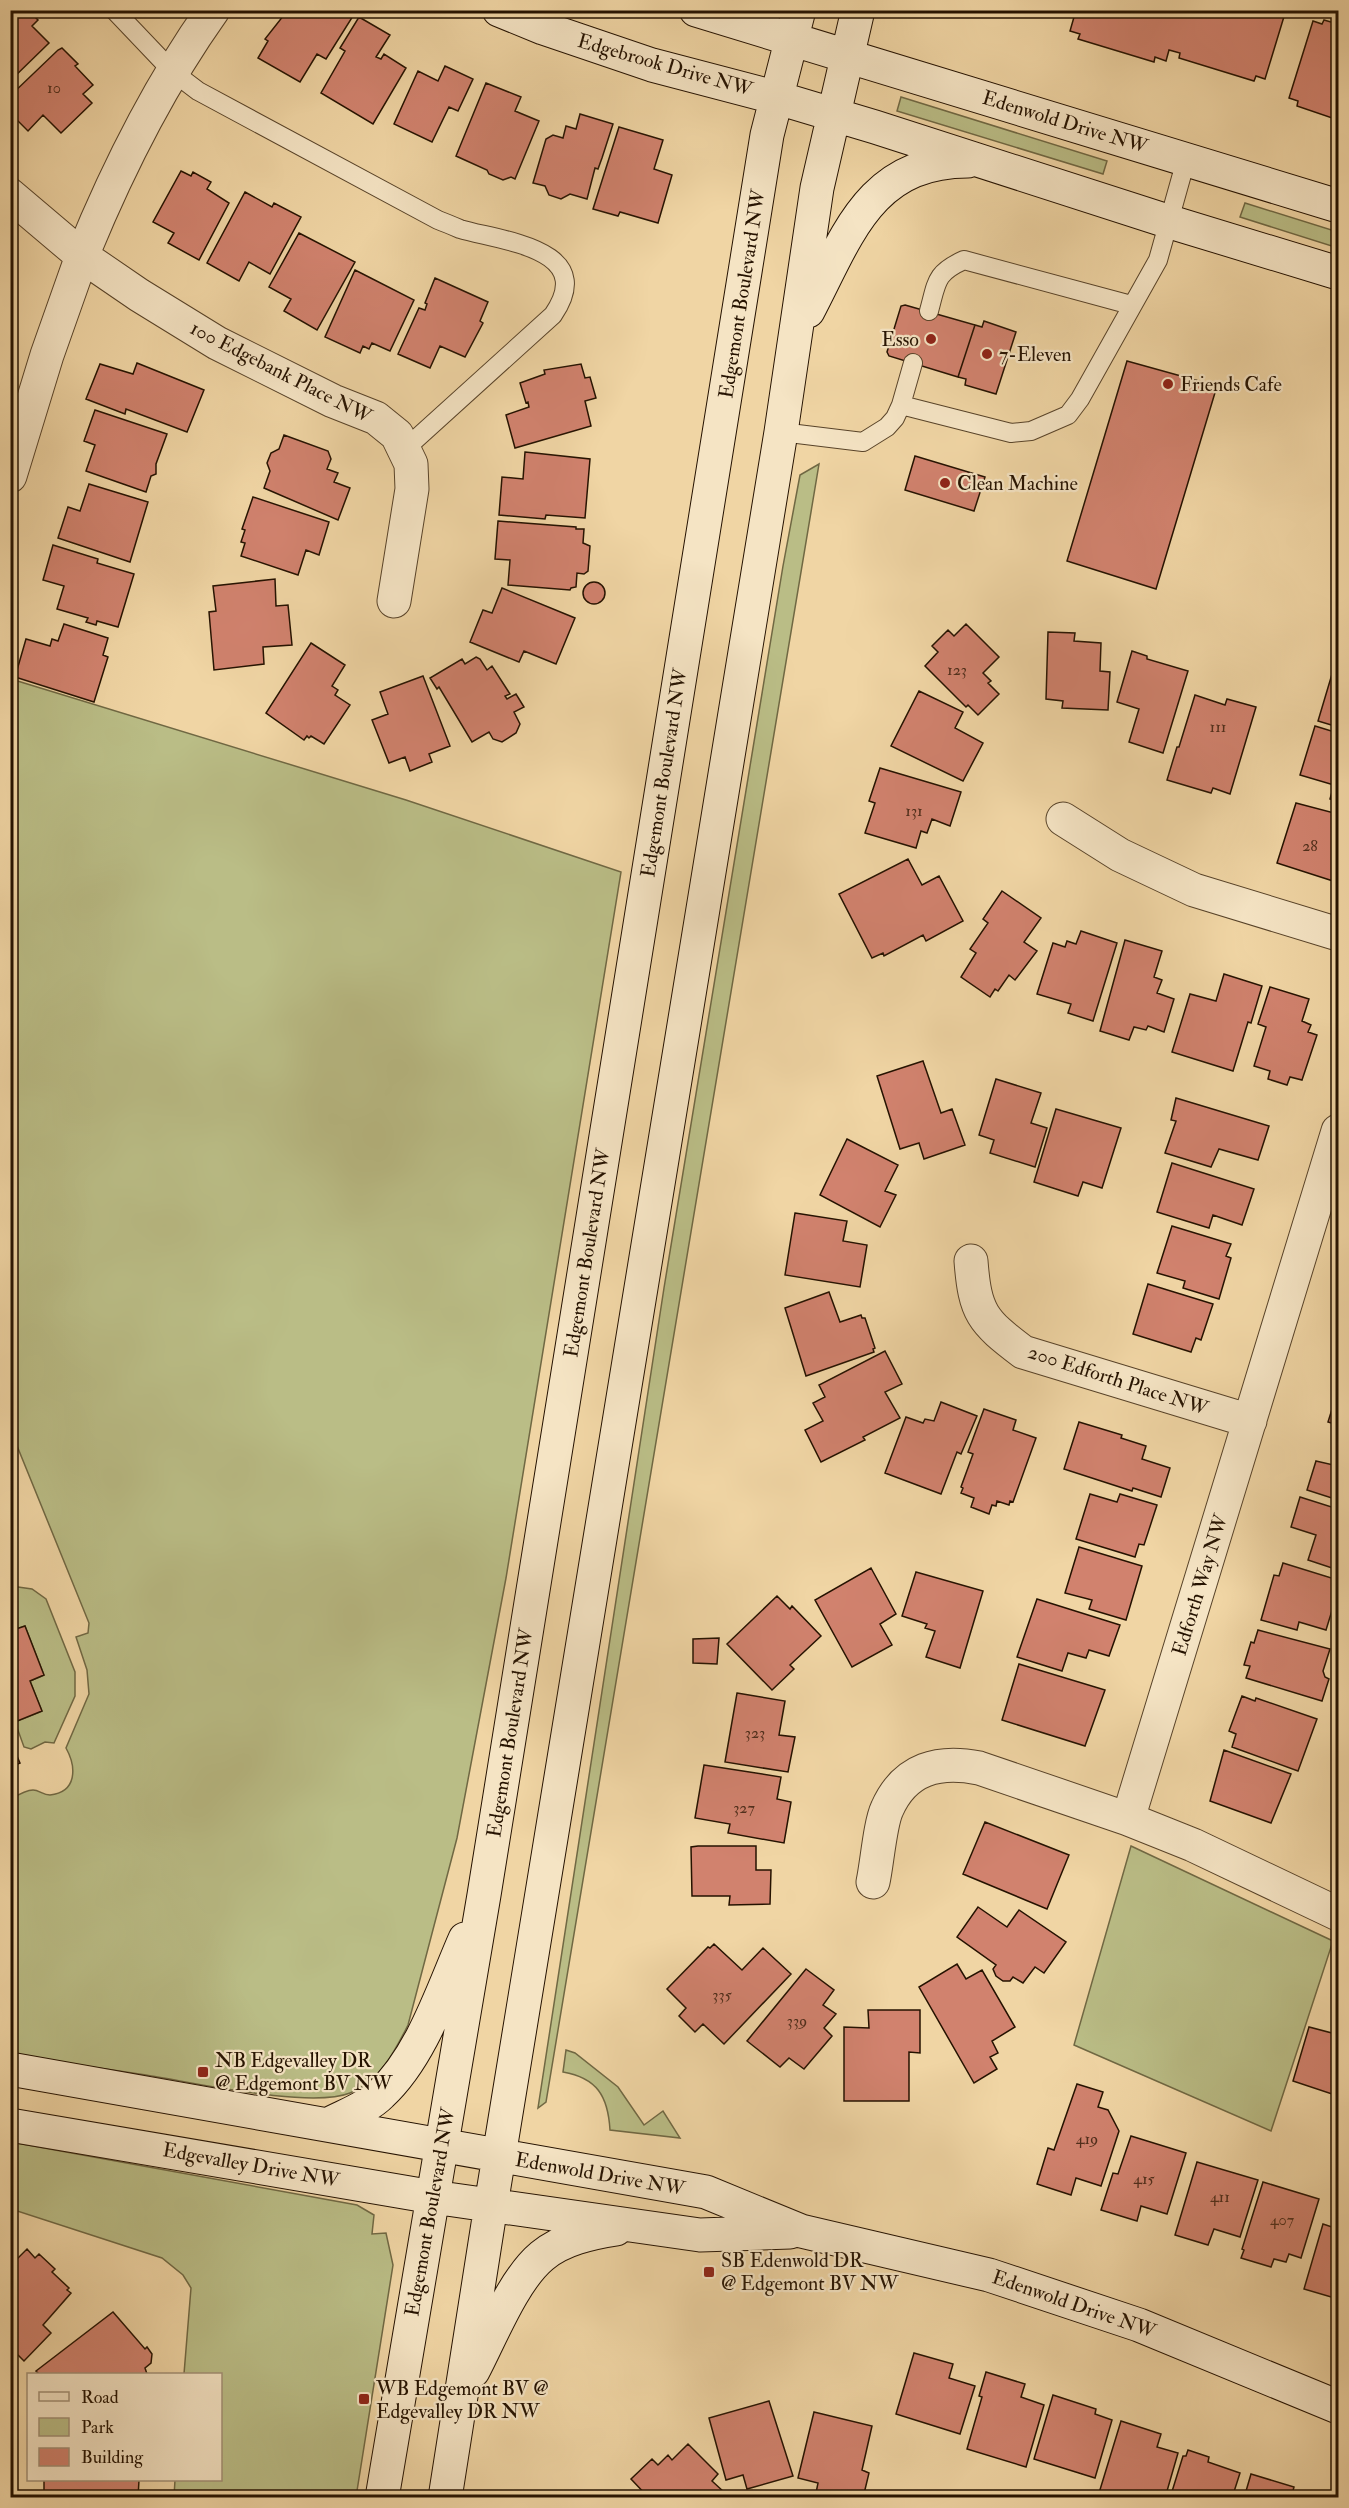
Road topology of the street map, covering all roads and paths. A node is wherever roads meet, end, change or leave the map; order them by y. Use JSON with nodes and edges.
{"nodes":[{"id":1,"x":114,"y":10,"type":"edge"},
{"id":2,"x":213,"y":10,"type":"edge"},
{"id":3,"x":499,"y":10,"type":"edge"},
{"id":4,"x":696,"y":10,"type":"edge"},
{"id":5,"x":858,"y":10,"type":"edge"},
{"id":6,"x":795,"y":25,"type":"edge"},
{"id":7,"x":849,"y":57,"type":"junction"},
{"id":8,"x":173,"y":72,"type":"junction"},
{"id":9,"x":778,"y":98,"type":"junction"},
{"id":10,"x":833,"y":114,"type":"junction"},
{"id":11,"x":1186,"y":160,"type":"junction"},
{"id":12,"x":979,"y":161,"type":"junction"},
{"id":13,"x":10,"y":195,"type":"edge"},
{"id":14,"x":1338,"y":206,"type":"edge"},
{"id":15,"x":1167,"y":221,"type":"junction"},
{"id":16,"x":82,"y":256,"type":"junction"},
{"id":17,"x":1338,"y":273,"type":"edge"},
{"id":18,"x":1131,"y":305,"type":"junction"},
{"id":19,"x":929,"y":311,"type":"dead end"},
{"id":20,"x":797,"y":333,"type":"junction"},
{"id":21,"x":913,"y":363,"type":"dead end"},
{"id":22,"x":902,"y":405,"type":"junction"},
{"id":23,"x":781,"y":432,"type":"junction"},
{"id":24,"x":405,"y":449,"type":"junction"},
{"id":25,"x":10,"y":477,"type":"edge"},
{"id":26,"x":394,"y":601,"type":"dead end"},
{"id":27,"x":1063,"y":819,"type":"dead end"},
{"id":28,"x":1338,"y":934,"type":"edge"},
{"id":29,"x":1338,"y":1131,"type":"edge"},
{"id":30,"x":971,"y":1261,"type":"dead end"},
{"id":31,"x":1250,"y":1421,"type":"junction"},
{"id":32,"x":1128,"y":1819,"type":"junction"},
{"id":33,"x":873,"y":1882,"type":"dead end"},
{"id":34,"x":484,"y":1895,"type":"junction"},
{"id":35,"x":1338,"y":1914,"type":"edge"},
{"id":36,"x":10,"y":2069,"type":"edge"},
{"id":37,"x":329,"y":2124,"type":"junction"},
{"id":38,"x":10,"y":2125,"type":"edge"},
{"id":39,"x":443,"y":2145,"type":"junction"},
{"id":40,"x":499,"y":2156,"type":"junction"},
{"id":41,"x":433,"y":2197,"type":"junction"},
{"id":42,"x":491,"y":2205,"type":"junction"},
{"id":43,"x":642,"y":2225,"type":"junction"},
{"id":44,"x":801,"y":2231,"type":"junction"},
{"id":45,"x":460,"y":2396,"type":"junction"},
{"id":46,"x":1338,"y":2407,"type":"edge"},
{"id":47,"x":382,"y":2498,"type":"edge"},
{"id":48,"x":445,"y":2498,"type":"edge"}],
"edges":[{"from":1,"to":8,"type":"lane"},
{"from":2,"to":8,"type":"street"},
{"from":3,"to":9,"type":"street","name":"Edgebrook Drive NW"},
{"from":4,"to":6,"type":"street"},
{"from":5,"to":7,"type":"street"},
{"from":6,"to":7,"type":"street","name":"Edenwold Drive NW"},
{"from":6,"to":9,"type":"street","name":"Edgemont Boulevard NW"},
{"from":7,"to":10,"type":"street"},
{"from":7,"to":11,"type":"street","name":"Edenwold Drive NW"},
{"from":8,"to":16,"type":"street"},
{"from":8,"to":24,"type":"lane"},
{"from":9,"to":10,"type":"street","name":"Edgebrook Drive NW"},
{"from":9,"to":34,"type":"street","name":"Edgemont Boulevard NW"},
{"from":10,"to":12,"type":"street"},
{"from":10,"to":20,"type":"street"},
{"from":11,"to":14,"type":"street","name":"Edenwold Drive NW"},
{"from":11,"to":15,"type":"lane"},
{"from":12,"to":15,"type":"street"},
{"from":12,"to":20,"type":"street"},
{"from":13,"to":16,"type":"street","name":"100 Edgebank Place NW"},
{"from":15,"to":17,"type":"street"},
{"from":15,"to":18,"type":"lane"},
{"from":16,"to":24,"type":"street","name":"100 Edgebank Place NW"},
{"from":16,"to":25,"type":"street"},
{"from":18,"to":19,"type":"lane"},
{"from":18,"to":22,"type":"lane"},
{"from":20,"to":23,"type":"street"},
{"from":21,"to":22,"type":"lane"},
{"from":22,"to":23,"type":"lane"},
{"from":23,"to":40,"type":"street"},
{"from":24,"to":26,"type":"street","name":"100 Edgebank Place NW"},
{"from":27,"to":28,"type":"street"},
{"from":29,"to":31,"type":"street","name":"Edforth Way NW"},
{"from":30,"to":31,"type":"street","name":"200 Edforth Place NW"},
{"from":31,"to":32,"type":"street","name":"Edforth Way NW"},
{"from":32,"to":33,"type":"street"},
{"from":32,"to":35,"type":"street"},
{"from":34,"to":37,"type":"street"},
{"from":34,"to":39,"type":"street","name":"Edgemont Boulevard NW"},
{"from":36,"to":37,"type":"street"},
{"from":37,"to":39,"type":"street"},
{"from":38,"to":41,"type":"street","name":"Edgevalley Drive NW"},
{"from":39,"to":40,"type":"street"},
{"from":39,"to":41,"type":"street","name":"Edgemont Boulevard NW"},
{"from":40,"to":42,"type":"street"},
{"from":40,"to":44,"type":"street","name":"Edenwold Drive NW"},
{"from":41,"to":42,"type":"street","name":"Edgevalley Drive NW"},
{"from":41,"to":47,"type":"street","name":"Edgemont Boulevard NW"},
{"from":42,"to":43,"type":"street","name":"Edenwold Drive NW"},
{"from":42,"to":45,"type":"street"},
{"from":43,"to":44,"type":"street","name":"Edenwold Drive NW"},
{"from":43,"to":45,"type":"street"},
{"from":44,"to":46,"type":"street","name":"Edenwold Drive NW"},
{"from":45,"to":48,"type":"street"}]}
